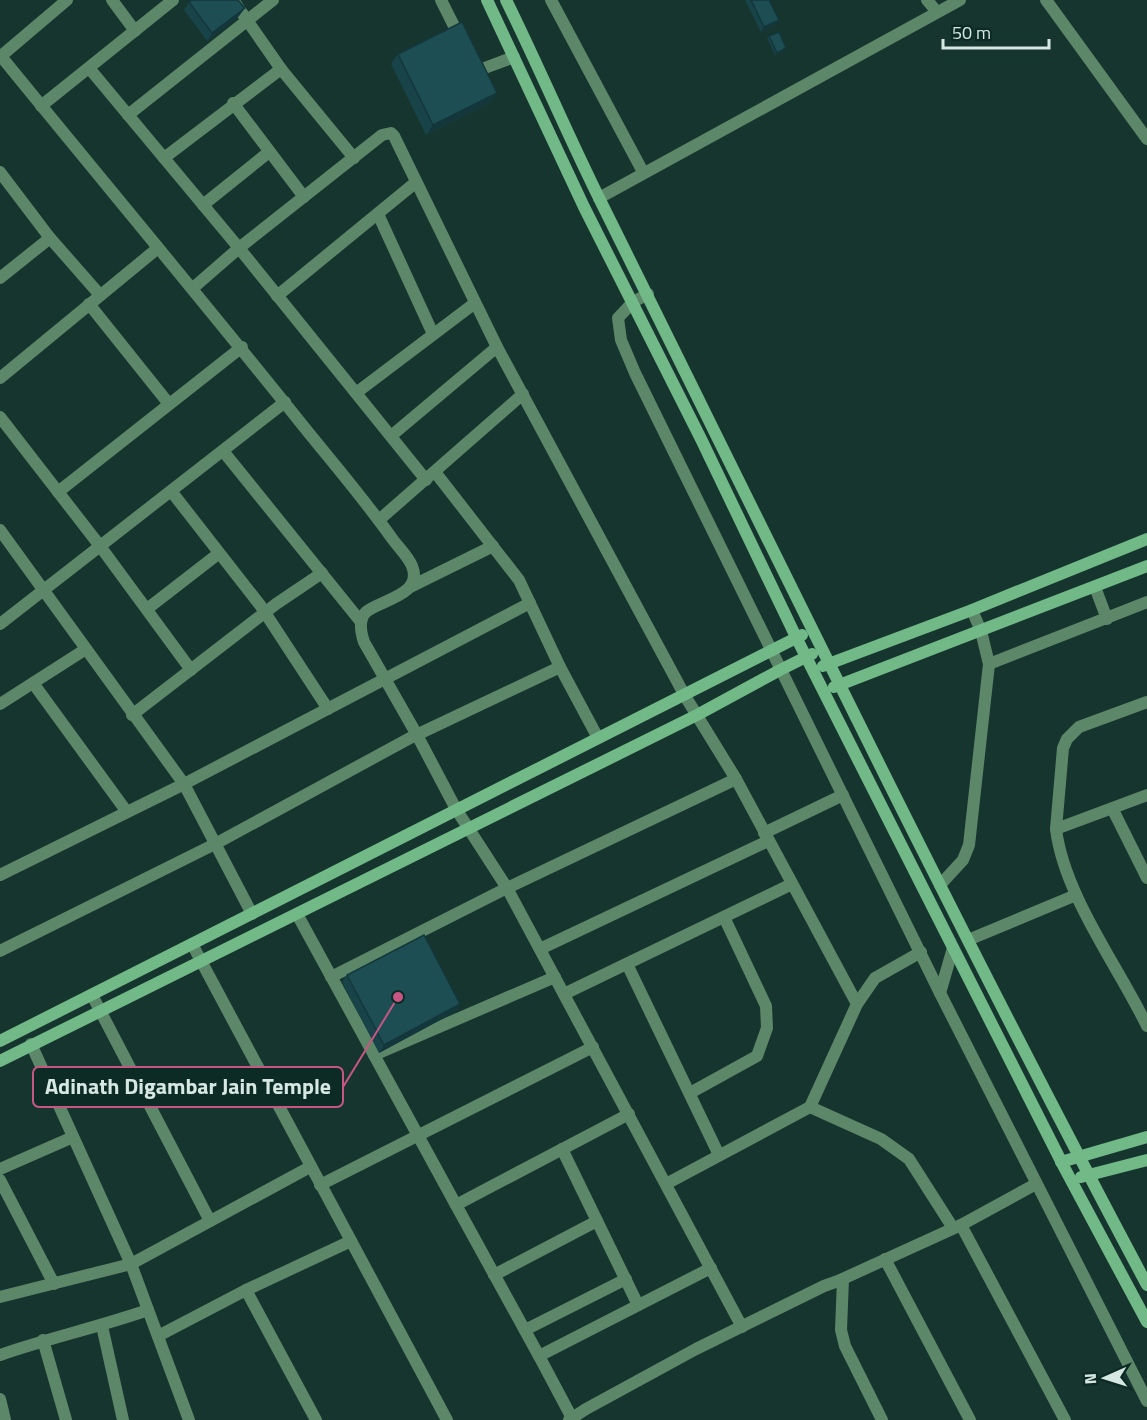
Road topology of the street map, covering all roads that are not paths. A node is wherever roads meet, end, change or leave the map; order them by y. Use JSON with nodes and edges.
{"nodes":[{"id":1,"x":67,"y":0,"type":"edge"},
{"id":2,"x":112,"y":0,"type":"edge"},
{"id":3,"x":173,"y":0,"type":"edge"},
{"id":4,"x":233,"y":0,"type":"edge"},
{"id":5,"x":273,"y":0,"type":"edge"},
{"id":6,"x":441,"y":0,"type":"edge"},
{"id":7,"x":487,"y":0,"type":"edge"},
{"id":8,"x":506,"y":0,"type":"edge"},
{"id":9,"x":551,"y":0,"type":"edge"},
{"id":10,"x":927,"y":0,"type":"edge"},
{"id":11,"x":960,"y":0,"type":"edge"},
{"id":12,"x":1046,"y":0,"type":"edge"},
{"id":13,"x":937,"y":12,"type":"junction"},
{"id":14,"x":515,"y":19,"type":"junction"},
{"id":15,"x":249,"y":20,"type":"junction"},
{"id":16,"x":500,"y":26,"type":"junction"},
{"id":17,"x":135,"y":31,"type":"junction"},
{"id":18,"x":0,"y":56,"type":"edge"},
{"id":19,"x":514,"y":57,"type":"junction"},
{"id":20,"x":89,"y":68,"type":"junction"},
{"id":21,"x":281,"y":69,"type":"junction"},
{"id":22,"x":233,"y":104,"type":"junction"},
{"id":23,"x":41,"y":106,"type":"junction"},
{"id":24,"x":128,"y":115,"type":"junction"},
{"id":25,"x":1147,"y":139,"type":"edge"},
{"id":26,"x":269,"y":152,"type":"junction"},
{"id":27,"x":164,"y":158,"type":"junction"},
{"id":28,"x":354,"y":158,"type":"junction"},
{"id":29,"x":0,"y":172,"type":"edge"},
{"id":30,"x":644,"y":172,"type":"junction"},
{"id":31,"x":415,"y":183,"type":"junction"},
{"id":32,"x":304,"y":197,"type":"junction"},
{"id":33,"x":599,"y":198,"type":"junction"},
{"id":34,"x":203,"y":205,"type":"junction"},
{"id":35,"x":378,"y":213,"type":"junction"},
{"id":36,"x":50,"y":238,"type":"junction"},
{"id":37,"x":158,"y":248,"type":"junction"},
{"id":38,"x":239,"y":248,"type":"junction"},
{"id":39,"x":0,"y":278,"type":"edge"},
{"id":40,"x":193,"y":288,"type":"junction"},
{"id":41,"x":648,"y":294,"type":"junction"},
{"id":42,"x":100,"y":295,"type":"junction"},
{"id":43,"x":277,"y":296,"type":"junction"},
{"id":44,"x":633,"y":302,"type":"junction"},
{"id":45,"x":476,"y":303,"type":"junction"},
{"id":46,"x":89,"y":304,"type":"junction"},
{"id":47,"x":433,"y":334,"type":"junction"},
{"id":48,"x":242,"y":347,"type":"junction"},
{"id":49,"x":497,"y":347,"type":"junction"},
{"id":50,"x":0,"y":378,"type":"edge"},
{"id":51,"x":356,"y":393,"type":"junction"},
{"id":52,"x":523,"y":394,"type":"junction"},
{"id":53,"x":285,"y":402,"type":"junction"},
{"id":54,"x":169,"y":404,"type":"junction"},
{"id":55,"x":0,"y":417,"type":"edge"},
{"id":56,"x":391,"y":436,"type":"junction"},
{"id":57,"x":223,"y":451,"type":"junction"},
{"id":58,"x":431,"y":476,"type":"junction"},
{"id":59,"x":171,"y":491,"type":"junction"},
{"id":60,"x":58,"y":492,"type":"junction"},
{"id":61,"x":379,"y":520,"type":"junction"},
{"id":62,"x":0,"y":530,"type":"edge"},
{"id":63,"x":1147,"y":539,"type":"edge"},
{"id":64,"x":100,"y":546,"type":"junction"},
{"id":65,"x":493,"y":546,"type":"junction"},
{"id":66,"x":218,"y":554,"type":"junction"},
{"id":67,"x":1147,"y":566,"type":"edge"},
{"id":68,"x":322,"y":573,"type":"junction"},
{"id":69,"x":410,"y":587,"type":"junction"},
{"id":70,"x":1095,"y":587,"type":"junction"},
{"id":71,"x":44,"y":590,"type":"junction"},
{"id":72,"x":1147,"y":602,"type":"edge"},
{"id":73,"x":530,"y":603,"type":"junction"},
{"id":74,"x":147,"y":609,"type":"junction"},
{"id":75,"x":972,"y":610,"type":"junction"},
{"id":76,"x":265,"y":613,"type":"junction"},
{"id":77,"x":1107,"y":619,"type":"junction"},
{"id":78,"x":361,"y":622,"type":"junction"},
{"id":79,"x":0,"y":624,"type":"edge"},
{"id":80,"x":812,"y":631,"type":"junction"},
{"id":81,"x":981,"y":631,"type":"junction"},
{"id":82,"x":796,"y":637,"type":"junction"},
{"id":83,"x":86,"y":649,"type":"junction"},
{"id":84,"x":821,"y":650,"type":"junction"},
{"id":85,"x":771,"y":651,"type":"junction"},
{"id":86,"x":807,"y":657,"type":"junction"},
{"id":87,"x":828,"y":663,"type":"junction"},
{"id":88,"x":989,"y":664,"type":"junction"},
{"id":89,"x":560,"y":667,"type":"junction"},
{"id":90,"x":191,"y":669,"type":"junction"},
{"id":91,"x":780,"y":670,"type":"junction"},
{"id":92,"x":814,"y":670,"type":"junction"},
{"id":93,"x":386,"y":679,"type":"junction"},
{"id":94,"x":33,"y":683,"type":"junction"},
{"id":95,"x":839,"y":685,"type":"junction"},
{"id":96,"x":824,"y":691,"type":"junction"},
{"id":97,"x":685,"y":696,"type":"junction"},
{"id":98,"x":1147,"y":702,"type":"edge"},
{"id":99,"x":0,"y":704,"type":"edge"},
{"id":100,"x":328,"y":709,"type":"junction"},
{"id":101,"x":132,"y":715,"type":"junction"},
{"id":102,"x":697,"y":715,"type":"junction"},
{"id":103,"x":417,"y":735,"type":"junction"},
{"id":104,"x":598,"y":738,"type":"junction"},
{"id":105,"x":735,"y":779,"type":"junction"},
{"id":106,"x":184,"y":784,"type":"junction"},
{"id":107,"x":843,"y":795,"type":"junction"},
{"id":108,"x":1147,"y":795,"type":"edge"},
{"id":109,"x":456,"y":809,"type":"junction"},
{"id":110,"x":1113,"y":810,"type":"junction"},
{"id":111,"x":127,"y":812,"type":"junction"},
{"id":112,"x":469,"y":828,"type":"junction"},
{"id":113,"x":1056,"y":829,"type":"junction"},
{"id":114,"x":766,"y":837,"type":"junction"},
{"id":115,"x":215,"y":844,"type":"junction"},
{"id":116,"x":0,"y":875,"type":"edge"},
{"id":117,"x":1147,"y":878,"type":"edge"},
{"id":118,"x":792,"y":884,"type":"junction"},
{"id":119,"x":940,"y":885,"type":"junction"},
{"id":120,"x":507,"y":888,"type":"junction"},
{"id":121,"x":1076,"y":895,"type":"junction"},
{"id":122,"x":252,"y":914,"type":"junction"},
{"id":123,"x":297,"y":914,"type":"junction"},
{"id":124,"x":724,"y":917,"type":"junction"},
{"id":125,"x":968,"y":940,"type":"junction"},
{"id":126,"x":192,"y":944,"type":"junction"},
{"id":127,"x":953,"y":948,"type":"junction"},
{"id":128,"x":540,"y":949,"type":"junction"},
{"id":129,"x":0,"y":951,"type":"edge"},
{"id":130,"x":921,"y":952,"type":"junction"},
{"id":131,"x":201,"y":962,"type":"junction"},
{"id":132,"x":627,"y":964,"type":"junction"},
{"id":133,"x":331,"y":976,"type":"junction"},
{"id":134,"x":555,"y":977,"type":"junction"},
{"id":135,"x":940,"y":993,"type":"junction"},
{"id":136,"x":92,"y":994,"type":"junction"},
{"id":137,"x":564,"y":994,"type":"junction"},
{"id":138,"x":857,"y":1004,"type":"junction"},
{"id":139,"x":102,"y":1010,"type":"junction"},
{"id":140,"x":1146,"y":1023,"type":"edge"},
{"id":141,"x":0,"y":1041,"type":"edge"},
{"id":142,"x":31,"y":1044,"type":"junction"},
{"id":143,"x":593,"y":1047,"type":"junction"},
{"id":144,"x":374,"y":1055,"type":"junction"},
{"id":145,"x":0,"y":1061,"type":"edge"},
{"id":146,"x":690,"y":1093,"type":"junction"},
{"id":147,"x":810,"y":1107,"type":"junction"},
{"id":148,"x":628,"y":1114,"type":"junction"},
{"id":149,"x":417,"y":1136,"type":"junction"},
{"id":150,"x":73,"y":1137,"type":"junction"},
{"id":151,"x":1147,"y":1137,"type":"edge"},
{"id":152,"x":562,"y":1149,"type":"junction"},
{"id":153,"x":719,"y":1155,"type":"junction"},
{"id":154,"x":1079,"y":1156,"type":"junction"},
{"id":155,"x":1147,"y":1160,"type":"edge"},
{"id":156,"x":1061,"y":1162,"type":"junction"},
{"id":157,"x":310,"y":1167,"type":"junction"},
{"id":158,"x":0,"y":1169,"type":"edge"},
{"id":159,"x":1088,"y":1175,"type":"junction"},
{"id":160,"x":0,"y":1180,"type":"edge"},
{"id":161,"x":1071,"y":1180,"type":"junction"},
{"id":162,"x":666,"y":1184,"type":"junction"},
{"id":163,"x":1035,"y":1184,"type":"junction"},
{"id":164,"x":320,"y":1185,"type":"junction"},
{"id":165,"x":456,"y":1204,"type":"junction"},
{"id":166,"x":210,"y":1221,"type":"junction"},
{"id":167,"x":597,"y":1221,"type":"junction"},
{"id":168,"x":957,"y":1227,"type":"junction"},
{"id":169,"x":351,"y":1240,"type":"junction"},
{"id":170,"x":885,"y":1259,"type":"junction"},
{"id":171,"x":131,"y":1264,"type":"junction"},
{"id":172,"x":711,"y":1268,"type":"junction"},
{"id":173,"x":494,"y":1275,"type":"junction"},
{"id":174,"x":626,"y":1279,"type":"junction"},
{"id":175,"x":841,"y":1280,"type":"junction"},
{"id":176,"x":54,"y":1284,"type":"junction"},
{"id":177,"x":1147,"y":1285,"type":"edge"},
{"id":178,"x":246,"y":1290,"type":"junction"},
{"id":179,"x":0,"y":1297,"type":"edge"},
{"id":180,"x":638,"y":1305,"type":"junction"},
{"id":181,"x":148,"y":1310,"type":"junction"},
{"id":182,"x":1147,"y":1322,"type":"edge"},
{"id":183,"x":102,"y":1326,"type":"junction"},
{"id":184,"x":742,"y":1327,"type":"junction"},
{"id":185,"x":525,"y":1330,"type":"junction"},
{"id":186,"x":158,"y":1336,"type":"junction"},
{"id":187,"x":43,"y":1340,"type":"junction"},
{"id":188,"x":0,"y":1355,"type":"edge"},
{"id":189,"x":539,"y":1356,"type":"junction"},
{"id":190,"x":0,"y":1399,"type":"edge"},
{"id":191,"x":1147,"y":1401,"type":"edge"},
{"id":192,"x":589,"y":1414,"type":"edge"},
{"id":193,"x":571,"y":1419,"type":"edge"},
{"id":194,"x":5,"y":1420,"type":"edge"},
{"id":195,"x":66,"y":1420,"type":"edge"},
{"id":196,"x":123,"y":1420,"type":"edge"},
{"id":197,"x":189,"y":1420,"type":"edge"},
{"id":198,"x":316,"y":1420,"type":"edge"},
{"id":199,"x":447,"y":1420,"type":"edge"},
{"id":200,"x":882,"y":1420,"type":"edge"},
{"id":201,"x":970,"y":1420,"type":"edge"},
{"id":202,"x":1065,"y":1420,"type":"edge"}],
"edges":[{"from":1,"to":18,"type":"street"},
{"from":2,"to":17,"type":"street"},
{"from":3,"to":17,"type":"street"},
{"from":4,"to":15,"type":"street"},
{"from":5,"to":15,"type":"street"},
{"from":6,"to":19,"type":"street"},
{"from":7,"to":16,"type":"street"},
{"from":8,"to":14,"type":"street"},
{"from":9,"to":30,"type":"street"},
{"from":10,"to":13,"type":"street"},
{"from":11,"to":13,"type":"street"},
{"from":12,"to":25,"type":"street"},
{"from":13,"to":30,"type":"street"},
{"from":14,"to":16,"type":"street"},
{"from":14,"to":33,"type":"street"},
{"from":15,"to":21,"type":"street"},
{"from":15,"to":24,"type":"street"},
{"from":16,"to":19,"type":"street"},
{"from":17,"to":20,"type":"street"},
{"from":18,"to":23,"type":"street"},
{"from":19,"to":44,"type":"street"},
{"from":20,"to":23,"type":"street"},
{"from":20,"to":24,"type":"street"},
{"from":21,"to":22,"type":"street"},
{"from":21,"to":28,"type":"street"},
{"from":22,"to":26,"type":"street"},
{"from":22,"to":27,"type":"street"},
{"from":23,"to":37,"type":"street"},
{"from":24,"to":27,"type":"street"},
{"from":26,"to":32,"type":"street"},
{"from":26,"to":34,"type":"street"},
{"from":27,"to":34,"type":"street"},
{"from":28,"to":31,"type":"street"},
{"from":28,"to":32,"type":"street"},
{"from":29,"to":36,"type":"street"},
{"from":30,"to":33,"type":"street"},
{"from":31,"to":35,"type":"street"},
{"from":31,"to":45,"type":"street"},
{"from":32,"to":38,"type":"street"},
{"from":33,"to":41,"type":"street"},
{"from":34,"to":38,"type":"street"},
{"from":35,"to":43,"type":"street"},
{"from":35,"to":47,"type":"street"},
{"from":36,"to":39,"type":"street"},
{"from":36,"to":42,"type":"street"},
{"from":37,"to":40,"type":"street"},
{"from":37,"to":42,"type":"street"},
{"from":38,"to":40,"type":"street"},
{"from":38,"to":43,"type":"street"},
{"from":40,"to":48,"type":"street"},
{"from":41,"to":44,"type":"street"},
{"from":41,"to":80,"type":"street"},
{"from":42,"to":46,"type":"street"},
{"from":43,"to":51,"type":"street"},
{"from":44,"to":82,"type":"street"},
{"from":44,"to":85,"type":"street"},
{"from":45,"to":47,"type":"street"},
{"from":45,"to":49,"type":"street"},
{"from":46,"to":50,"type":"street"},
{"from":46,"to":54,"type":"street"},
{"from":47,"to":51,"type":"street"},
{"from":48,"to":53,"type":"street"},
{"from":48,"to":54,"type":"street"},
{"from":49,"to":52,"type":"street"},
{"from":49,"to":56,"type":"street"},
{"from":51,"to":56,"type":"street"},
{"from":52,"to":58,"type":"street"},
{"from":52,"to":97,"type":"street"},
{"from":53,"to":57,"type":"street"},
{"from":53,"to":61,"type":"street"},
{"from":54,"to":60,"type":"street"},
{"from":55,"to":60,"type":"street"},
{"from":56,"to":58,"type":"street"},
{"from":57,"to":59,"type":"street"},
{"from":57,"to":68,"type":"street"},
{"from":58,"to":61,"type":"street"},
{"from":58,"to":65,"type":"street"},
{"from":59,"to":64,"type":"street"},
{"from":59,"to":66,"type":"street"},
{"from":60,"to":64,"type":"street"},
{"from":61,"to":69,"type":"street"},
{"from":62,"to":71,"type":"street"},
{"from":63,"to":75,"type":"street"},
{"from":64,"to":71,"type":"street"},
{"from":64,"to":74,"type":"street"},
{"from":65,"to":69,"type":"street"},
{"from":65,"to":73,"type":"street"},
{"from":66,"to":74,"type":"street"},
{"from":66,"to":76,"type":"street"},
{"from":67,"to":70,"type":"street"},
{"from":68,"to":76,"type":"street"},
{"from":68,"to":78,"type":"street"},
{"from":69,"to":78,"type":"street"},
{"from":70,"to":77,"type":"street"},
{"from":70,"to":81,"type":"street"},
{"from":71,"to":79,"type":"street"},
{"from":71,"to":83,"type":"street"},
{"from":72,"to":77,"type":"street"},
{"from":73,"to":89,"type":"street"},
{"from":73,"to":93,"type":"street"},
{"from":74,"to":90,"type":"street"},
{"from":75,"to":81,"type":"street"},
{"from":75,"to":87,"type":"street"},
{"from":76,"to":90,"type":"street"},
{"from":76,"to":100,"type":"street"},
{"from":77,"to":88,"type":"street"},
{"from":78,"to":93,"type":"street"},
{"from":80,"to":82,"type":"street"},
{"from":80,"to":84,"type":"street"},
{"from":81,"to":88,"type":"street"},
{"from":81,"to":95,"type":"street"},
{"from":82,"to":85,"type":"street"},
{"from":82,"to":86,"type":"street"},
{"from":83,"to":94,"type":"street"},
{"from":83,"to":101,"type":"street"},
{"from":84,"to":86,"type":"street"},
{"from":84,"to":87,"type":"street"},
{"from":85,"to":91,"type":"street"},
{"from":85,"to":97,"type":"street"},
{"from":86,"to":91,"type":"street"},
{"from":86,"to":92,"type":"street"},
{"from":87,"to":92,"type":"street"},
{"from":87,"to":95,"type":"street"},
{"from":88,"to":119,"type":"street"},
{"from":89,"to":103,"type":"street"},
{"from":89,"to":104,"type":"street"},
{"from":90,"to":101,"type":"street"},
{"from":91,"to":102,"type":"street"},
{"from":91,"to":107,"type":"street"},
{"from":92,"to":96,"type":"street"},
{"from":93,"to":100,"type":"street"},
{"from":93,"to":103,"type":"street"},
{"from":94,"to":99,"type":"street"},
{"from":94,"to":111,"type":"street"},
{"from":95,"to":96,"type":"street"},
{"from":95,"to":119,"type":"street"},
{"from":96,"to":127,"type":"street"},
{"from":97,"to":102,"type":"street"},
{"from":97,"to":104,"type":"street"},
{"from":98,"to":113,"type":"street"},
{"from":100,"to":106,"type":"street"},
{"from":101,"to":106,"type":"street"},
{"from":102,"to":105,"type":"street"},
{"from":102,"to":112,"type":"street"},
{"from":103,"to":109,"type":"street"},
{"from":103,"to":115,"type":"street"},
{"from":104,"to":109,"type":"street"},
{"from":105,"to":114,"type":"street"},
{"from":105,"to":120,"type":"street"},
{"from":106,"to":111,"type":"street"},
{"from":106,"to":115,"type":"street"},
{"from":107,"to":114,"type":"street"},
{"from":107,"to":130,"type":"street"},
{"from":108,"to":110,"type":"street"},
{"from":109,"to":112,"type":"street"},
{"from":109,"to":122,"type":"street"},
{"from":110,"to":113,"type":"street"},
{"from":110,"to":117,"type":"street"},
{"from":111,"to":116,"type":"street"},
{"from":112,"to":120,"type":"street"},
{"from":112,"to":123,"type":"street"},
{"from":113,"to":121,"type":"street"},
{"from":114,"to":118,"type":"street"},
{"from":114,"to":128,"type":"street"},
{"from":115,"to":122,"type":"street"},
{"from":115,"to":129,"type":"street"},
{"from":118,"to":124,"type":"street"},
{"from":118,"to":138,"type":"street"},
{"from":119,"to":125,"type":"street"},
{"from":120,"to":128,"type":"street"},
{"from":120,"to":133,"type":"street"},
{"from":121,"to":125,"type":"street"},
{"from":121,"to":140,"type":"street"},
{"from":122,"to":126,"type":"street"},
{"from":123,"to":131,"type":"street"},
{"from":123,"to":133,"type":"street"},
{"from":124,"to":132,"type":"street"},
{"from":124,"to":146,"type":"street"},
{"from":125,"to":154,"type":"street"},
{"from":126,"to":131,"type":"street"},
{"from":126,"to":136,"type":"street"},
{"from":127,"to":135,"type":"street"},
{"from":127,"to":156,"type":"street"},
{"from":128,"to":134,"type":"street"},
{"from":130,"to":135,"type":"street"},
{"from":130,"to":138,"type":"street"},
{"from":131,"to":139,"type":"street"},
{"from":131,"to":157,"type":"street"},
{"from":132,"to":137,"type":"street"},
{"from":132,"to":146,"type":"street"},
{"from":133,"to":144,"type":"street"},
{"from":134,"to":137,"type":"street"},
{"from":134,"to":144,"type":"street"},
{"from":135,"to":163,"type":"street"},
{"from":136,"to":139,"type":"street"},
{"from":136,"to":141,"type":"street"},
{"from":137,"to":143,"type":"street"},
{"from":138,"to":147,"type":"street"},
{"from":139,"to":142,"type":"street"},
{"from":139,"to":166,"type":"street"},
{"from":142,"to":145,"type":"street"},
{"from":142,"to":150,"type":"street"},
{"from":143,"to":148,"type":"street"},
{"from":143,"to":149,"type":"street"},
{"from":144,"to":149,"type":"street"},
{"from":146,"to":153,"type":"street"},
{"from":147,"to":153,"type":"street"},
{"from":147,"to":168,"type":"street"},
{"from":148,"to":152,"type":"street"},
{"from":148,"to":162,"type":"street"},
{"from":149,"to":164,"type":"street"},
{"from":149,"to":165,"type":"street"},
{"from":150,"to":158,"type":"street"},
{"from":150,"to":171,"type":"street"},
{"from":151,"to":154,"type":"street"},
{"from":152,"to":165,"type":"street"},
{"from":152,"to":167,"type":"street"},
{"from":153,"to":162,"type":"street"},
{"from":154,"to":156,"type":"street"},
{"from":154,"to":159,"type":"street"},
{"from":155,"to":159,"type":"street"},
{"from":156,"to":161,"type":"street"},
{"from":157,"to":164,"type":"street"},
{"from":157,"to":166,"type":"street"},
{"from":159,"to":161,"type":"street"},
{"from":159,"to":177,"type":"street"},
{"from":160,"to":176,"type":"street"},
{"from":161,"to":182,"type":"street"},
{"from":162,"to":172,"type":"street"},
{"from":163,"to":168,"type":"street"},
{"from":163,"to":191,"type":"street"},
{"from":164,"to":169,"type":"street"},
{"from":165,"to":173,"type":"street"},
{"from":166,"to":171,"type":"street"},
{"from":167,"to":173,"type":"street"},
{"from":167,"to":174,"type":"street"},
{"from":168,"to":170,"type":"street"},
{"from":168,"to":202,"type":"street"},
{"from":169,"to":178,"type":"street"},
{"from":169,"to":199,"type":"street"},
{"from":170,"to":175,"type":"street"},
{"from":170,"to":201,"type":"street"},
{"from":171,"to":176,"type":"street"},
{"from":171,"to":181,"type":"street"},
{"from":172,"to":180,"type":"street"},
{"from":172,"to":184,"type":"street"},
{"from":173,"to":185,"type":"street"},
{"from":174,"to":180,"type":"street"},
{"from":174,"to":185,"type":"street"},
{"from":175,"to":184,"type":"street"},
{"from":175,"to":200,"type":"street"},
{"from":176,"to":179,"type":"street"},
{"from":178,"to":186,"type":"street"},
{"from":178,"to":198,"type":"street"},
{"from":180,"to":189,"type":"street"},
{"from":181,"to":183,"type":"street"},
{"from":181,"to":186,"type":"street"},
{"from":183,"to":187,"type":"street"},
{"from":183,"to":196,"type":"street"},
{"from":184,"to":192,"type":"street"},
{"from":185,"to":189,"type":"street"},
{"from":186,"to":197,"type":"street"},
{"from":187,"to":188,"type":"street"},
{"from":187,"to":195,"type":"street"},
{"from":189,"to":193,"type":"street"},
{"from":190,"to":194,"type":"street"},
{"from":192,"to":193,"type":"street"}]}
